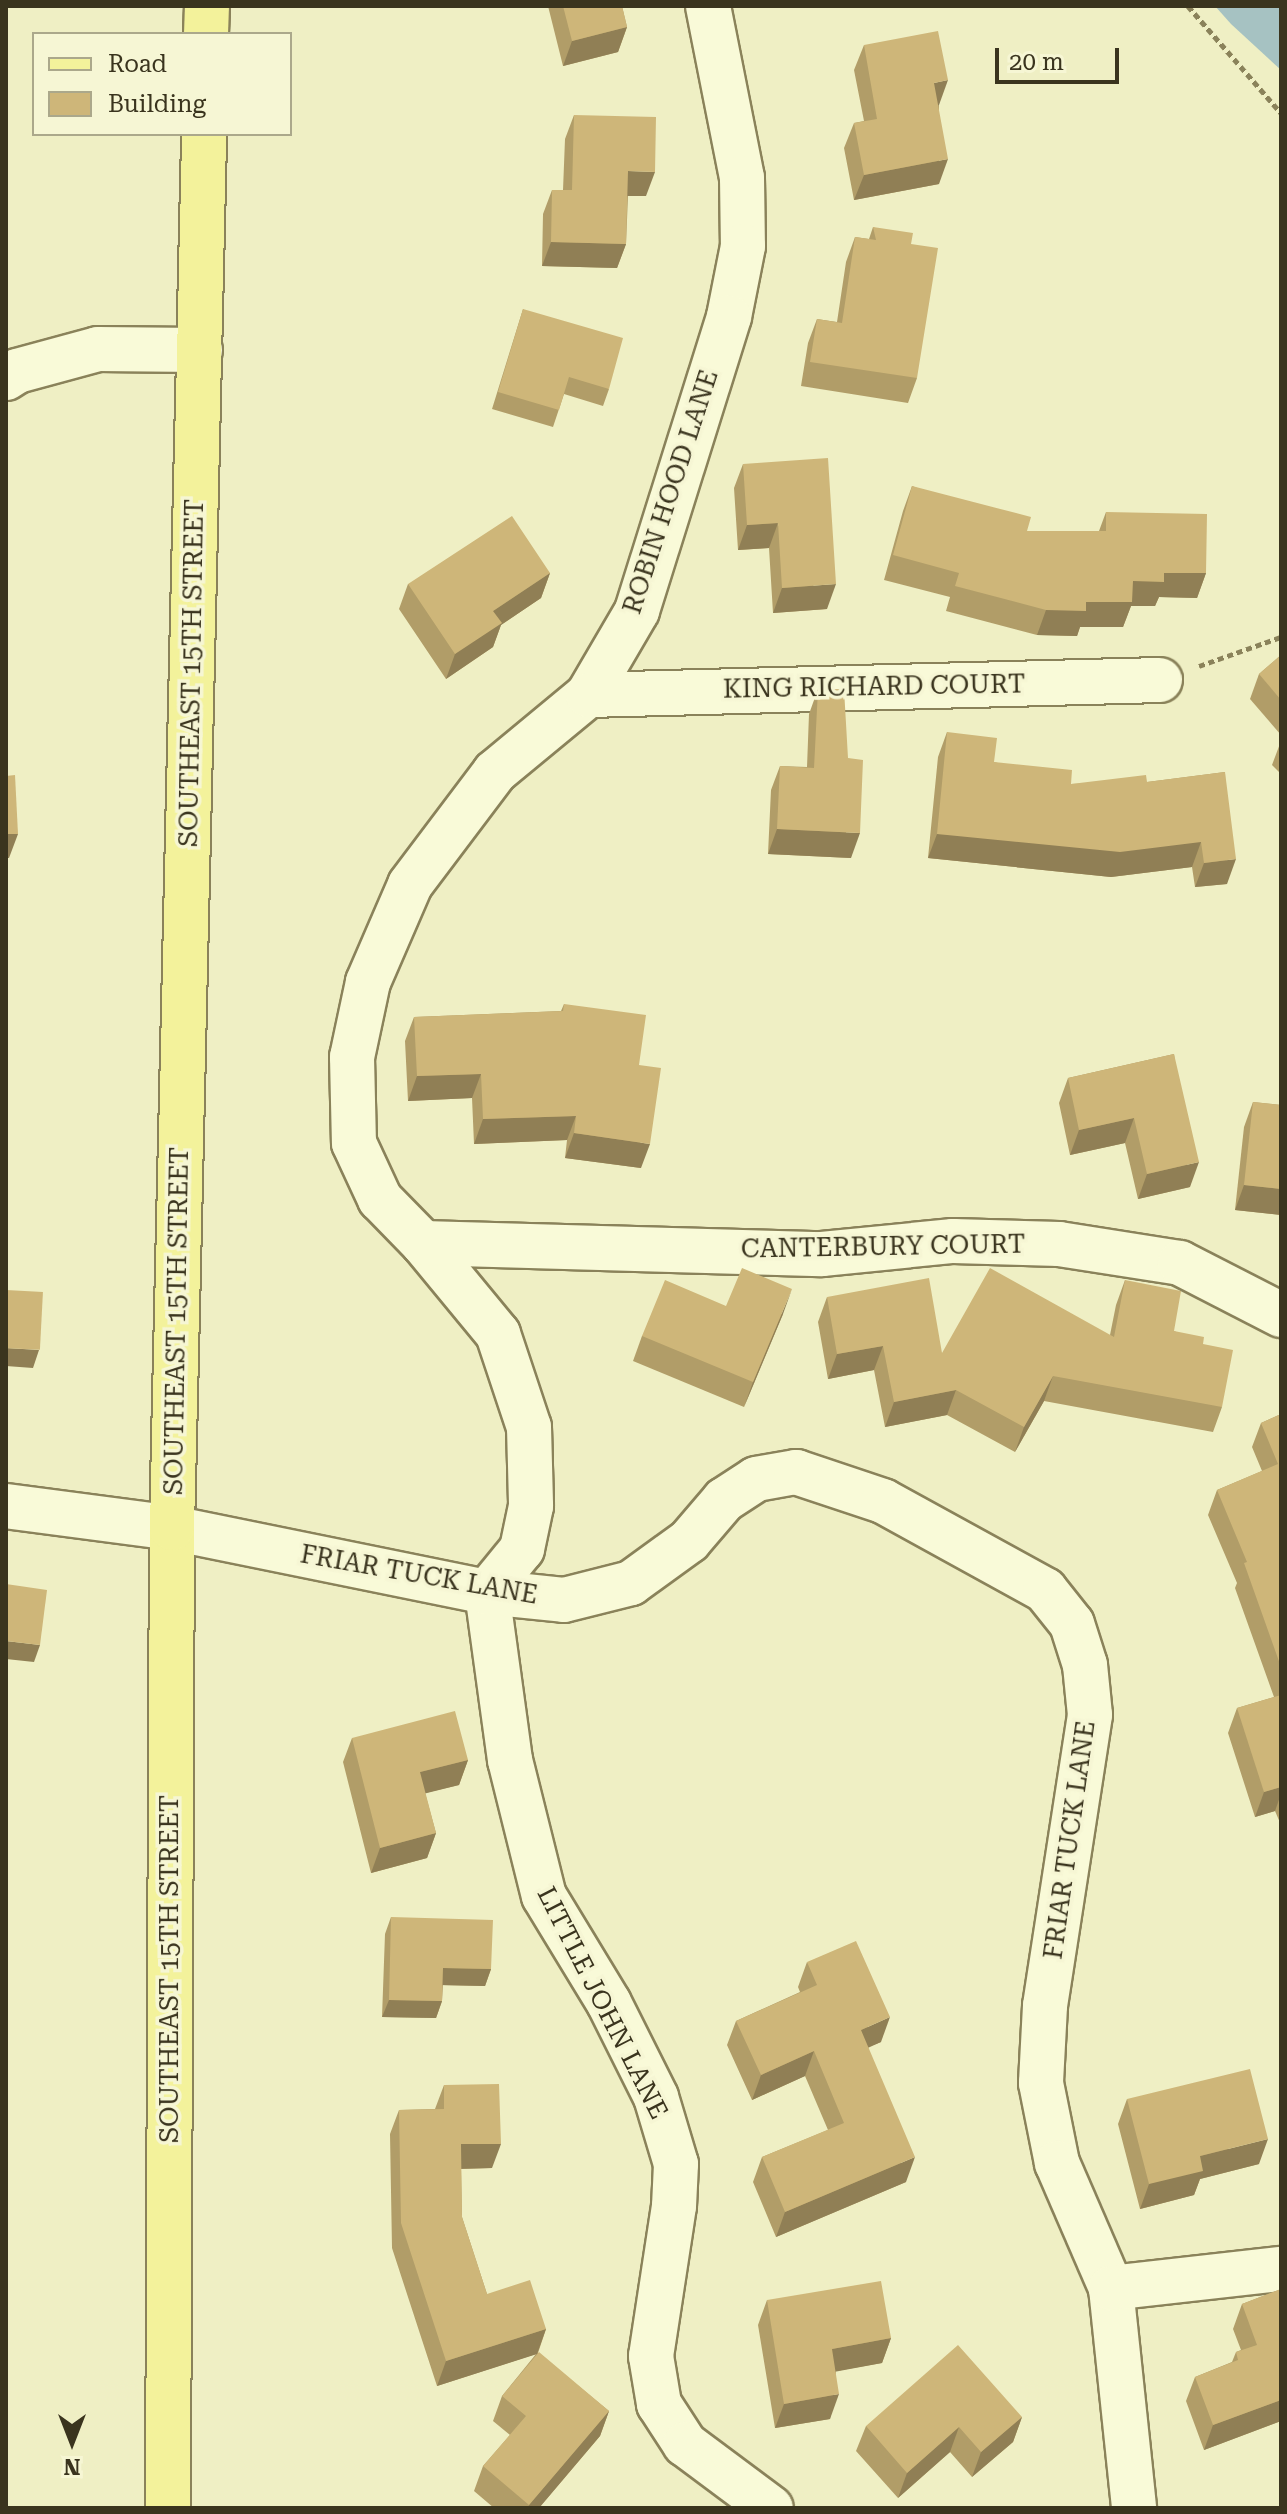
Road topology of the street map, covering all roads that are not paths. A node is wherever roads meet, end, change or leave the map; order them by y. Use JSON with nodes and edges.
{"nodes":[{"id":1,"x":207,"y":6,"type":"edge"},
{"id":2,"x":708,"y":6,"type":"edge"},
{"id":3,"x":206,"y":32,"type":"edge"},
{"id":4,"x":204,"y":136,"type":"edge"},
{"id":5,"x":200,"y":350,"type":"junction"},
{"id":6,"x":6,"y":378,"type":"edge"},
{"id":7,"x":1160,"y":680,"type":"road end"},
{"id":8,"x":588,"y":695,"type":"junction"},
{"id":9,"x":423,"y":1243,"type":"junction"},
{"id":10,"x":1281,"y":1315,"type":"edge"},
{"id":11,"x":6,"y":1506,"type":"edge"},
{"id":12,"x":172,"y":1528,"type":"junction"},
{"id":13,"x":487,"y":1592,"type":"junction"},
{"id":14,"x":1281,"y":2269,"type":"edge"},
{"id":15,"x":1111,"y":2288,"type":"junction"},
{"id":16,"x":168,"y":2508,"type":"edge"},
{"id":17,"x":771,"y":2508,"type":"edge"},
{"id":18,"x":1134,"y":2508,"type":"edge"}],
"edges":[{"from":1,"to":3,"type":"main road"},
{"from":2,"to":8,"type":"street","name":"ROBIN HOOD LANE"},
{"from":4,"to":5,"type":"main road","name":"SOUTHEAST 15TH STREET"},
{"from":5,"to":6,"type":"street"},
{"from":5,"to":12,"type":"main road","name":"SOUTHEAST 15TH STREET"},
{"from":7,"to":8,"type":"street","name":"KING RICHARD COURT"},
{"from":8,"to":9,"type":"street","name":"ROBIN HOOD LANE"},
{"from":9,"to":10,"type":"street","name":"CANTERBURY COURT"},
{"from":9,"to":13,"type":"street","name":"ROBIN HOOD LANE"},
{"from":11,"to":12,"type":"street","name":"FRIAR TUCK LANE"},
{"from":12,"to":13,"type":"street","name":"FRIAR TUCK LANE"},
{"from":12,"to":16,"type":"main road","name":"SOUTHEAST 15TH STREET"},
{"from":13,"to":15,"type":"street","name":"FRIAR TUCK LANE"},
{"from":13,"to":17,"type":"street","name":"LITTLE JOHN LANE"},
{"from":14,"to":15,"type":"street"},
{"from":15,"to":18,"type":"street","name":"FRIAR TUCK LANE"}]}
